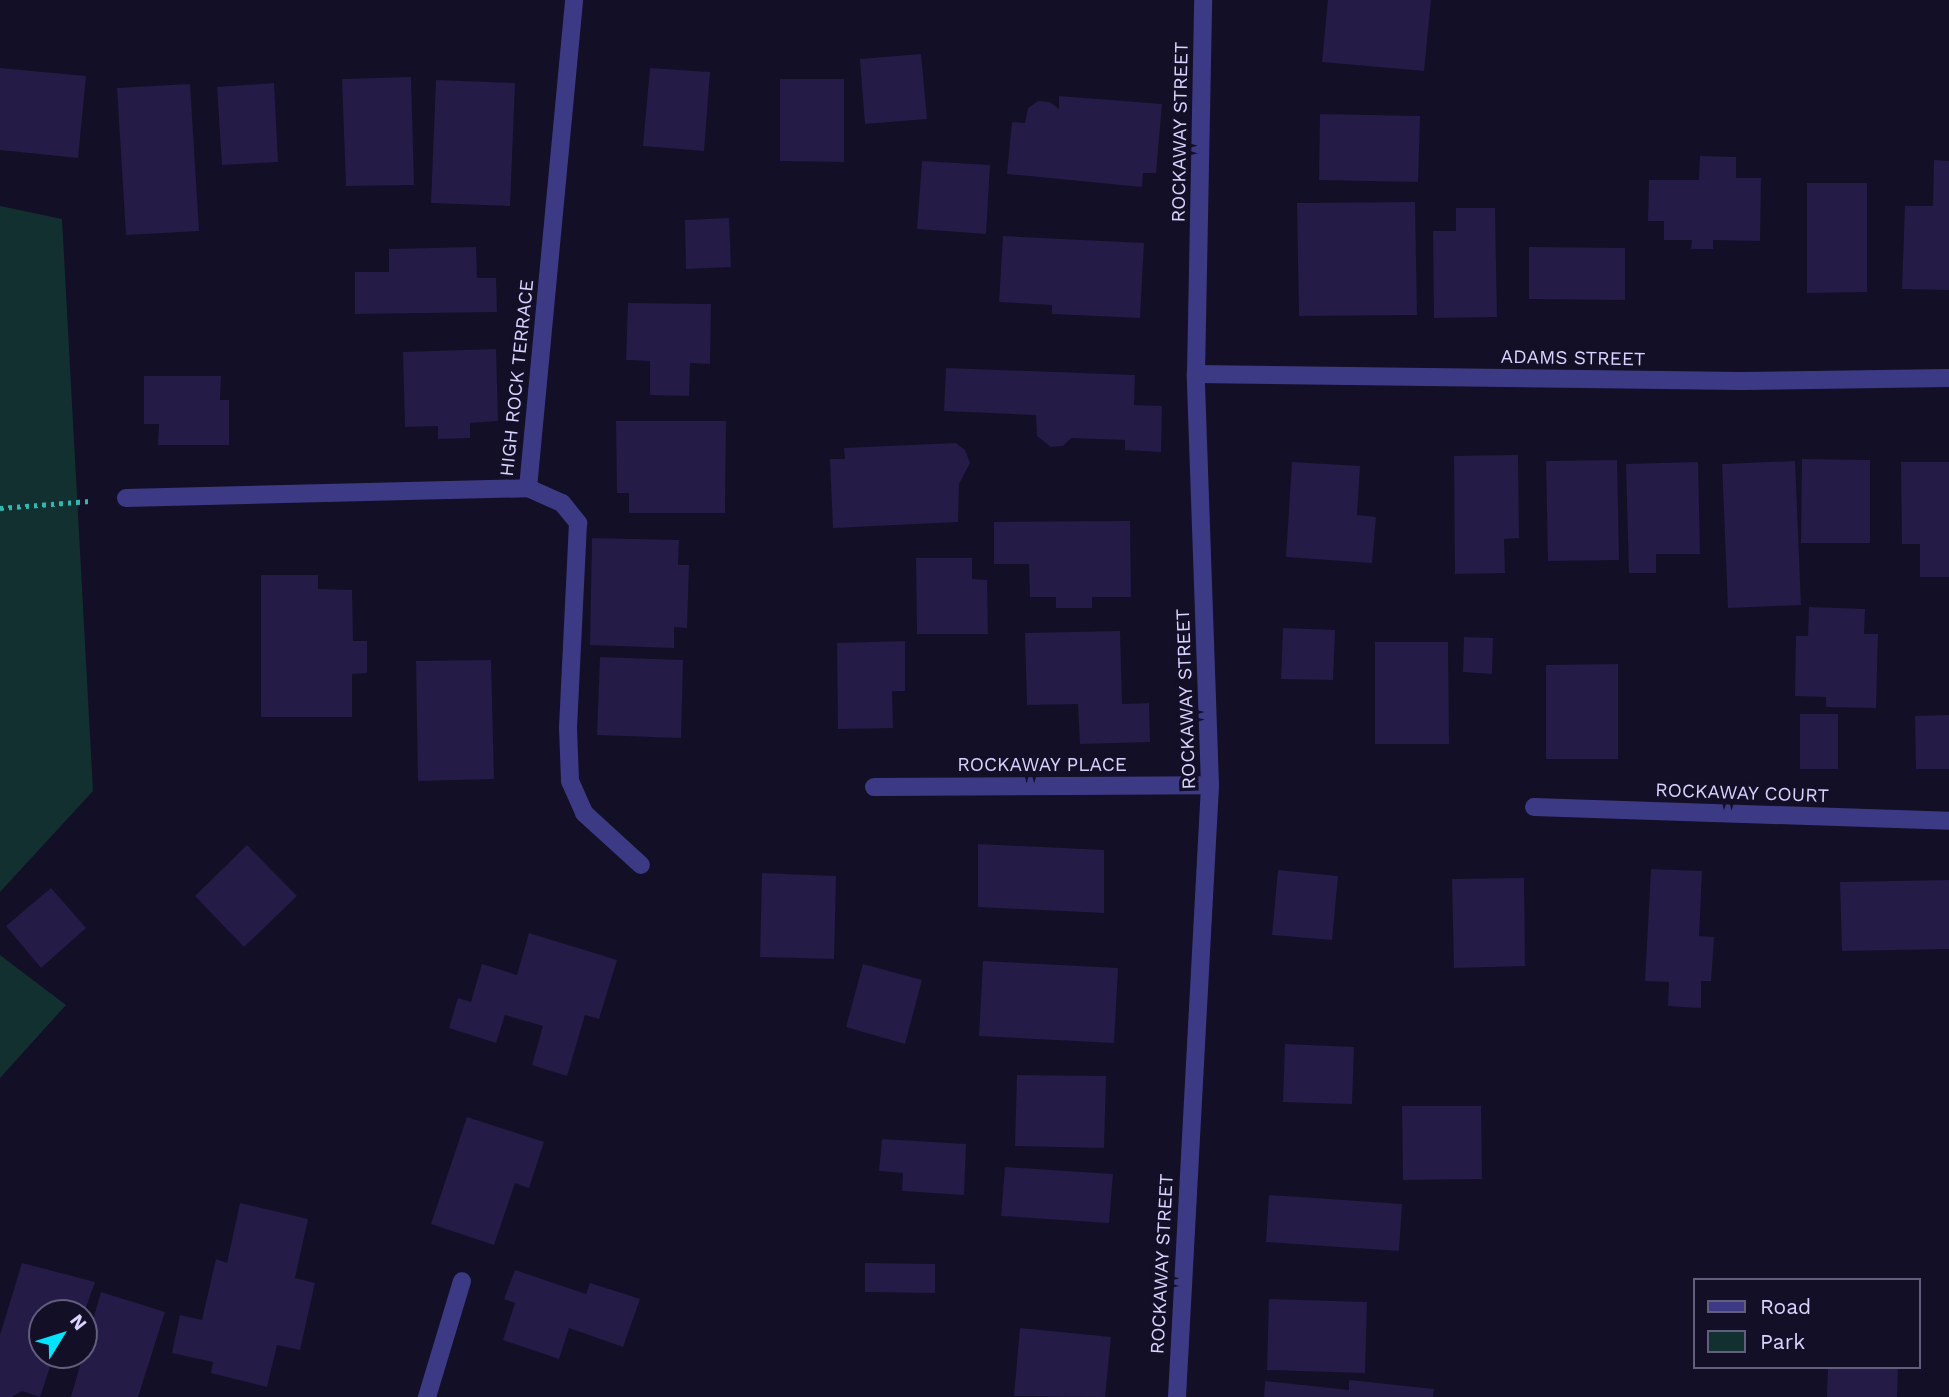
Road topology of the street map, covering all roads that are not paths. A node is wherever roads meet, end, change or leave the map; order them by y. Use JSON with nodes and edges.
{"nodes":[{"id":1,"x":574,"y":0,"type":"edge"},
{"id":2,"x":1203,"y":0,"type":"edge"},
{"id":3,"x":1196,"y":374,"type":"junction"},
{"id":4,"x":1949,"y":378,"type":"edge"},
{"id":5,"x":528,"y":488,"type":"junction"},
{"id":6,"x":126,"y":498,"type":"road end"},
{"id":7,"x":1210,"y":785,"type":"junction"},
{"id":8,"x":874,"y":787,"type":"dead end"},
{"id":9,"x":1534,"y":807,"type":"dead end"},
{"id":10,"x":1949,"y":821,"type":"edge"},
{"id":11,"x":641,"y":866,"type":"dead end"},
{"id":12,"x":462,"y":1281,"type":"dead end"},
{"id":13,"x":426,"y":1397,"type":"edge"},
{"id":14,"x":1177,"y":1397,"type":"edge"}],
"edges":[{"from":1,"to":5,"type":"street","name":"HIGH ROCK TERRACE"},
{"from":2,"to":3,"type":"street","name":"ROCKAWAY STREET"},
{"from":3,"to":4,"type":"street","name":"ADAMS STREET"},
{"from":3,"to":7,"type":"street","name":"ROCKAWAY STREET"},
{"from":5,"to":6,"type":"street","name":"HIGH ROCK TERRACE"},
{"from":5,"to":11,"type":"street"},
{"from":7,"to":8,"type":"street","name":"ROCKAWAY PLACE"},
{"from":7,"to":14,"type":"street","name":"ROCKAWAY STREET"},
{"from":9,"to":10,"type":"street","name":"ROCKAWAY COURT"},
{"from":12,"to":13,"type":"street"}]}
